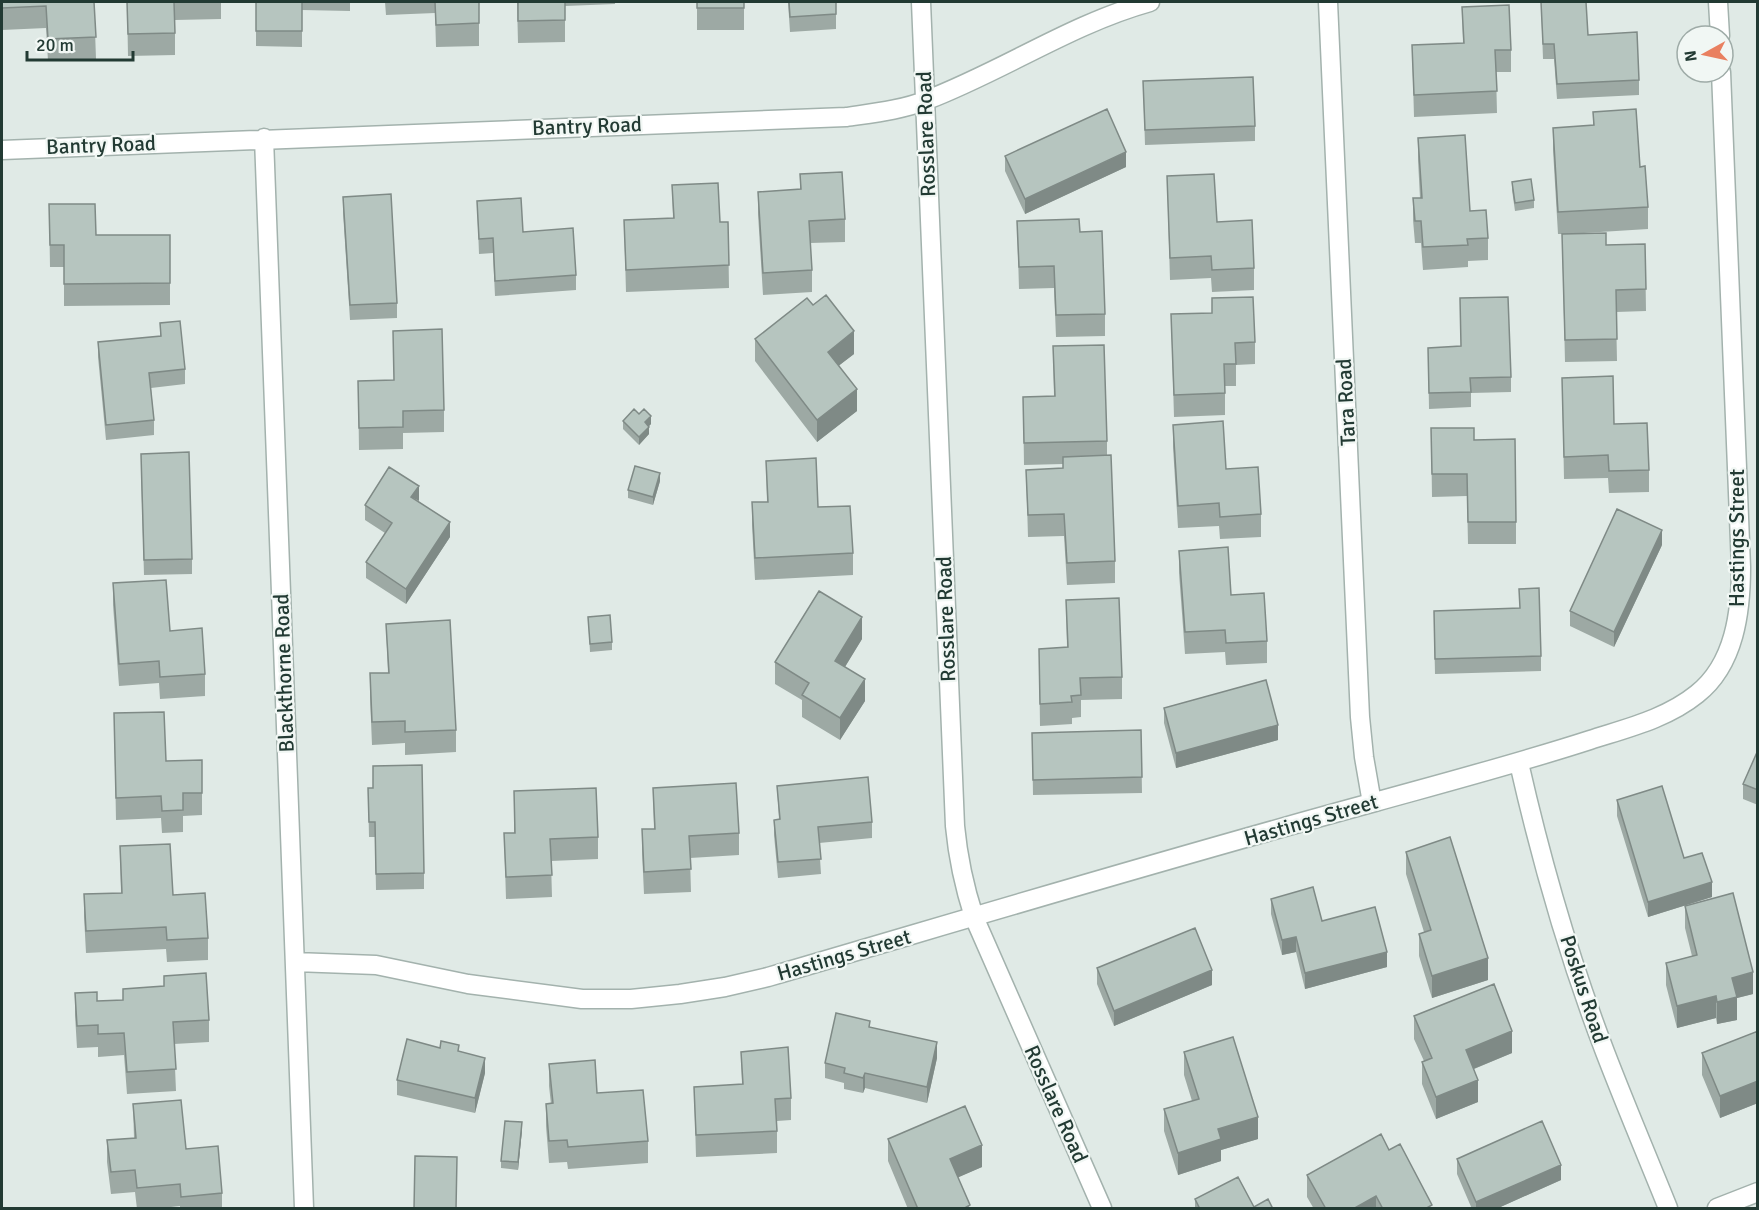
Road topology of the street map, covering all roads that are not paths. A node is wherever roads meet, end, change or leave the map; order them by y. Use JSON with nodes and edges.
{"nodes":[{"id":1,"x":921,"y":2,"type":"edge"},
{"id":2,"x":1150,"y":2,"type":"edge"},
{"id":3,"x":1328,"y":2,"type":"edge"},
{"id":4,"x":1718,"y":2,"type":"edge"},
{"id":5,"x":1719,"y":24,"type":"edge"},
{"id":6,"x":1721,"y":84,"type":"edge"},
{"id":7,"x":925,"y":101,"type":"junction"},
{"id":8,"x":264,"y":138,"type":"junction"},
{"id":9,"x":2,"y":150,"type":"edge"},
{"id":10,"x":1519,"y":763,"type":"junction"},
{"id":11,"x":1372,"y":802,"type":"junction"},
{"id":12,"x":974,"y":917,"type":"junction"},
{"id":13,"x":295,"y":962,"type":"junction"},
{"id":14,"x":1758,"y":1192,"type":"edge"},
{"id":15,"x":304,"y":1209,"type":"edge"},
{"id":16,"x":1102,"y":1209,"type":"edge"},
{"id":17,"x":1668,"y":1209,"type":"edge"},
{"id":18,"x":1717,"y":1209,"type":"edge"}],
"edges":[{"from":1,"to":7,"type":"street","name":"Rosslare Road"},
{"from":2,"to":7,"type":"street","name":"Bantry Road"},
{"from":3,"to":11,"type":"street","name":"Tara Road"},
{"from":4,"to":5,"type":"street"},
{"from":6,"to":10,"type":"street","name":"Hastings Street"},
{"from":7,"to":8,"type":"street","name":"Bantry Road"},
{"from":7,"to":12,"type":"street","name":"Rosslare Road"},
{"from":8,"to":9,"type":"street","name":"Bantry Road"},
{"from":8,"to":13,"type":"street","name":"Blackthorne Road"},
{"from":10,"to":11,"type":"street","name":"Hastings Street"},
{"from":10,"to":17,"type":"street","name":"Poskus Road"},
{"from":11,"to":12,"type":"street","name":"Hastings Street"},
{"from":12,"to":13,"type":"street","name":"Hastings Street"},
{"from":12,"to":16,"type":"street","name":"Rosslare Road"},
{"from":13,"to":15,"type":"street","name":"Blackthorne Road"},
{"from":14,"to":18,"type":"street"}]}
